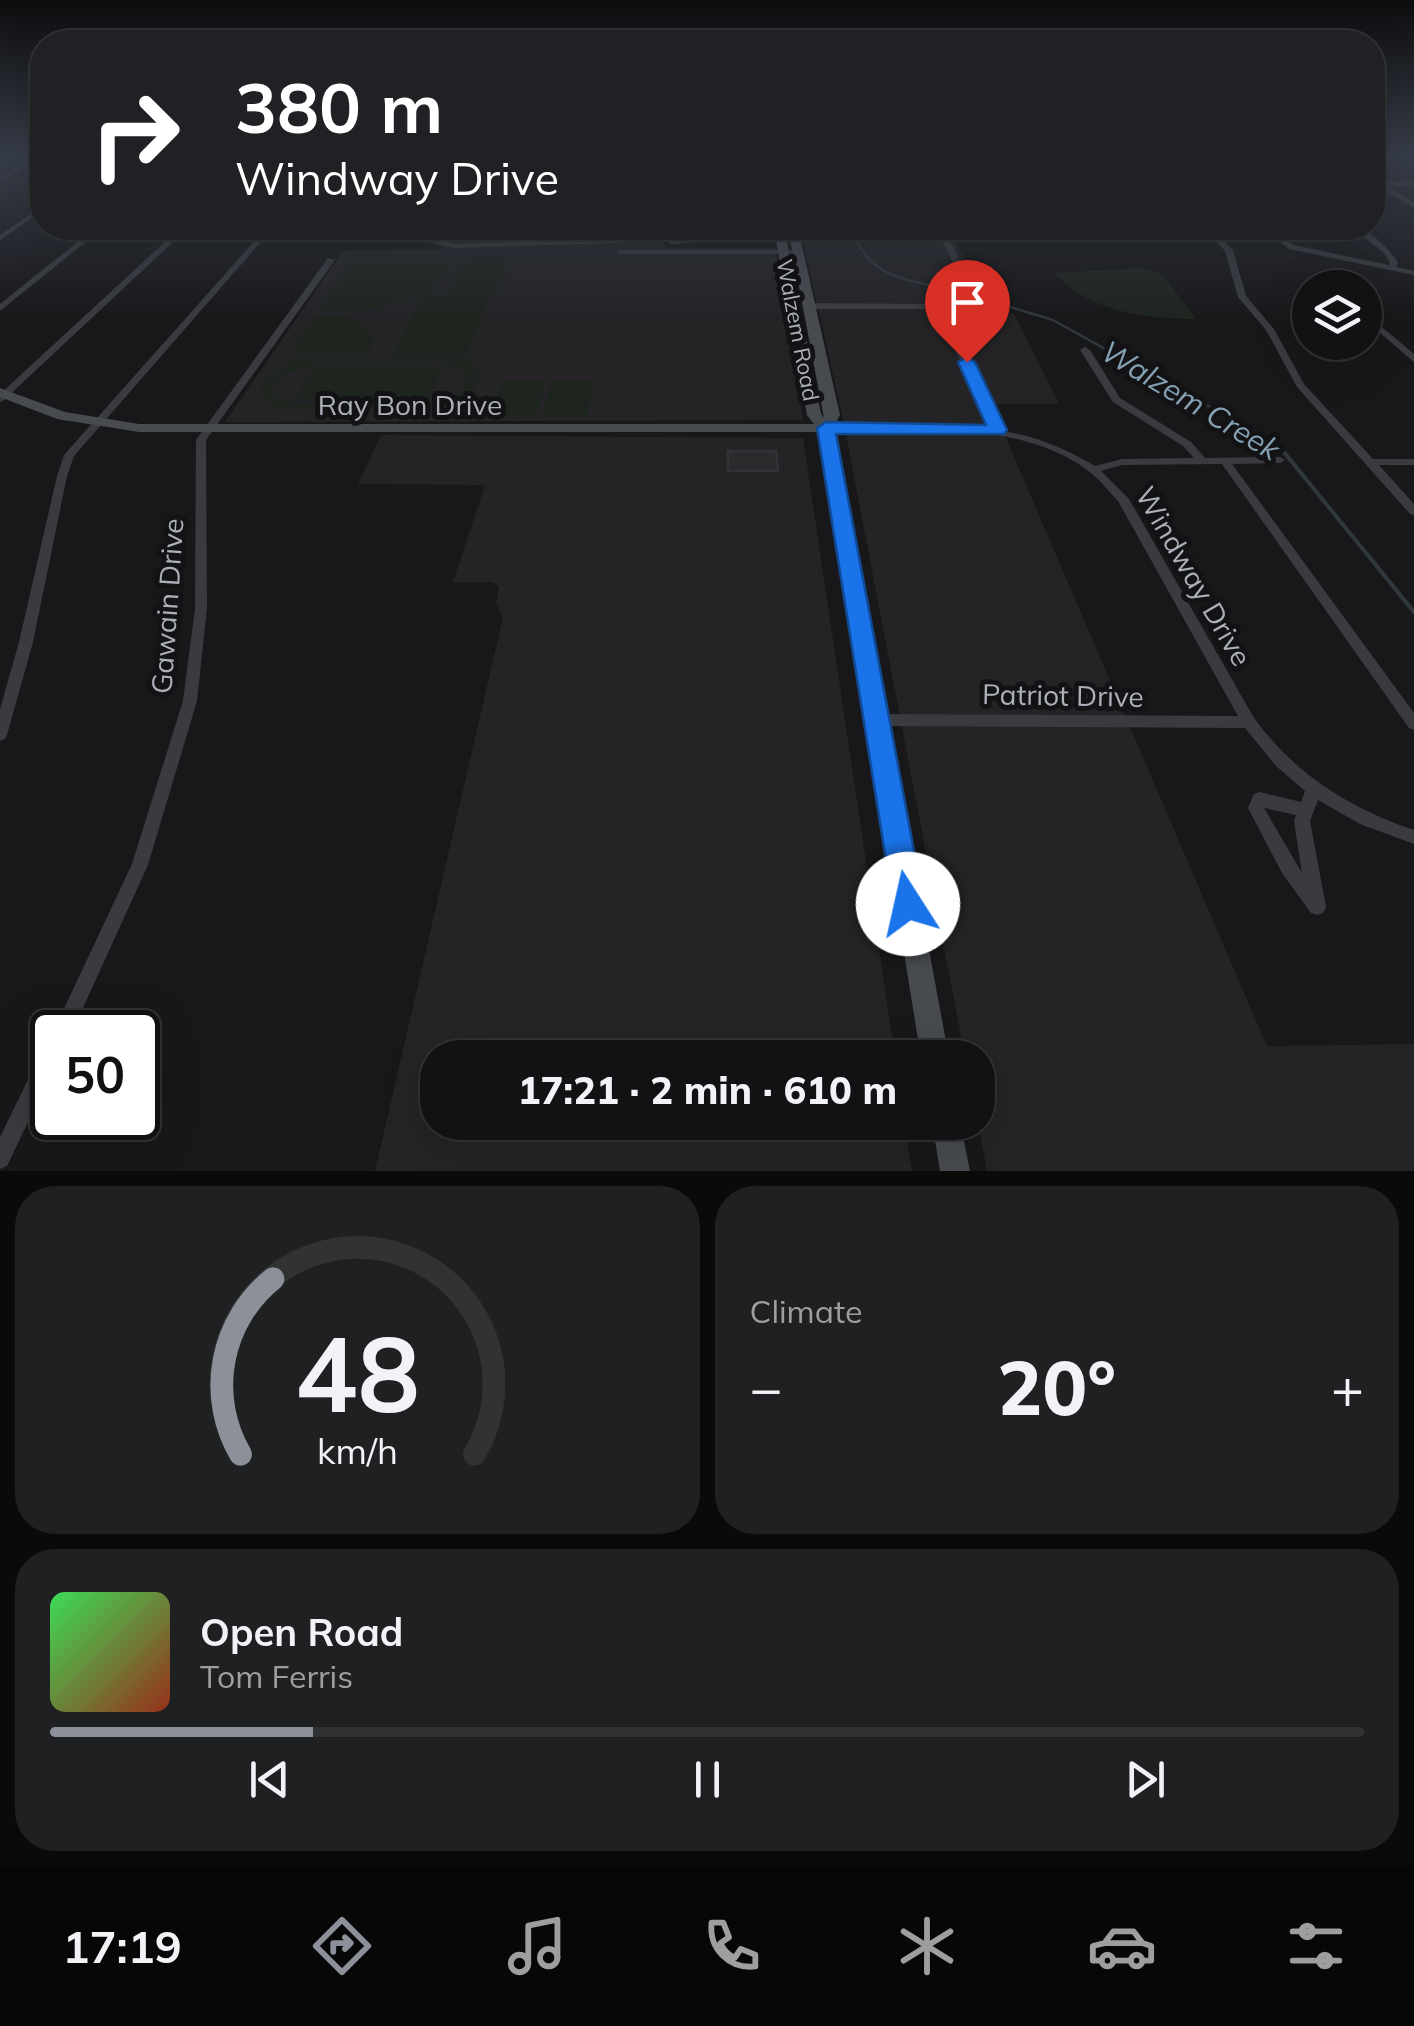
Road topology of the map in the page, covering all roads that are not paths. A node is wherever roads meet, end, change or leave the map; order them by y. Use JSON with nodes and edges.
{"nodes":[{"id":1,"x":30,"y":217,"type":"edge"},
{"id":2,"x":0,"y":238,"type":"edge"},
{"id":3,"x":85,"y":240,"type":"edge"},
{"id":4,"x":171,"y":240,"type":"edge"},
{"id":5,"x":258,"y":240,"type":"edge"},
{"id":6,"x":430,"y":240,"type":"edge"},
{"id":7,"x":658,"y":240,"type":"edge"},
{"id":8,"x":678,"y":240,"type":"edge"},
{"id":9,"x":780,"y":240,"type":"edge"},
{"id":10,"x":796,"y":240,"type":"edge"},
{"id":11,"x":946,"y":240,"type":"edge"},
{"id":12,"x":1219,"y":240,"type":"edge"},
{"id":13,"x":1282,"y":240,"type":"edge"},
{"id":14,"x":1371,"y":240,"type":"edge"},
{"id":15,"x":655,"y":241,"type":"junction"},
{"id":16,"x":621,"y":252,"type":"dead end"},
{"id":17,"x":782,"y":252,"type":"junction"},
{"id":18,"x":798,"y":252,"type":"junction"},
{"id":19,"x":331,"y":260,"type":"dead end"},
{"id":20,"x":1392,"y":269,"type":"junction"},
{"id":21,"x":1414,"y":274,"type":"edge"},
{"id":22,"x":788,"y":280,"type":"junction"},
{"id":23,"x":810,"y":306,"type":"junction"},
{"id":24,"x":940,"y":306,"type":"junction"},
{"id":25,"x":0,"y":308,"type":"edge"},
{"id":26,"x":1382,"y":331,"type":"edge"},
{"id":27,"x":1085,"y":350,"type":"dead end"},
{"id":28,"x":1414,"y":359,"type":"edge"},
{"id":29,"x":2,"y":395,"type":"edge"},
{"id":30,"x":96,"y":422,"type":"junction"},
{"id":31,"x":826,"y":428,"type":"junction"},
{"id":32,"x":210,"y":429,"type":"junction"},
{"id":33,"x":998,"y":430,"type":"junction"},
{"id":34,"x":1280,"y":460,"type":"dead end"},
{"id":35,"x":1203,"y":462,"type":"junction"},
{"id":36,"x":1225,"y":462,"type":"junction"},
{"id":37,"x":1368,"y":462,"type":"junction"},
{"id":38,"x":1414,"y":462,"type":"edge"},
{"id":39,"x":1093,"y":470,"type":"junction"},
{"id":40,"x":1414,"y":510,"type":"edge"},
{"id":41,"x":876,"y":720,"type":"junction"},
{"id":42,"x":1248,"y":722,"type":"junction"},
{"id":43,"x":1414,"y":724,"type":"edge"},
{"id":44,"x":0,"y":735,"type":"edge"},
{"id":45,"x":1314,"y":789,"type":"junction"},
{"id":46,"x":1303,"y":810,"type":"junction"},
{"id":47,"x":1414,"y":836,"type":"edge"},
{"id":48,"x":72,"y":1010,"type":"edge"},
{"id":49,"x":932,"y":1040,"type":"edge"},
{"id":50,"x":30,"y":1097,"type":"edge"},
{"id":51,"x":949,"y":1140,"type":"edge"},
{"id":52,"x":0,"y":1158,"type":"edge"},
{"id":53,"x":954,"y":1171,"type":"edge"}],
"edges":[{"from":1,"to":2,"type":"street"},
{"from":3,"to":25,"type":"street"},
{"from":4,"to":29,"type":"street"},
{"from":5,"to":30,"type":"street"},
{"from":6,"to":15,"type":"street"},
{"from":7,"to":15,"type":"street"},
{"from":8,"to":15,"type":"street"},
{"from":9,"to":17,"type":"main road","name":"Walzem Road"},
{"from":10,"to":18,"type":"main road","name":"Walzem Road"},
{"from":11,"to":24,"type":"street"},
{"from":12,"to":37,"type":"street"},
{"from":13,"to":20,"type":"street"},
{"from":14,"to":20,"type":"street"},
{"from":16,"to":17,"type":"street"},
{"from":17,"to":18,"type":"street"},
{"from":17,"to":22,"type":"main road","name":"Walzem Road"},
{"from":18,"to":23,"type":"main road","name":"Walzem Road"},
{"from":19,"to":32,"type":"street","name":"Gawain Drive"},
{"from":20,"to":21,"type":"street"},
{"from":22,"to":23,"type":"main road"},
{"from":22,"to":31,"type":"main road","name":"Walzem Road"},
{"from":23,"to":24,"type":"street"},
{"from":23,"to":31,"type":"main road","name":"Walzem Road"},
{"from":24,"to":33,"type":"street"},
{"from":26,"to":28,"type":"street"},
{"from":27,"to":35,"type":"street"},
{"from":29,"to":30,"type":"main road","name":"Ray Bon Drive"},
{"from":30,"to":32,"type":"main road","name":"Ray Bon Drive"},
{"from":30,"to":44,"type":"street"},
{"from":31,"to":32,"type":"main road","name":"Ray Bon Drive"},
{"from":31,"to":33,"type":"street","name":"Windway Drive"},
{"from":31,"to":41,"type":"main road","name":"Walzem Road"},
{"from":32,"to":48,"type":"street","name":"Gawain Drive"},
{"from":33,"to":39,"type":"street","name":"Windway Drive"},
{"from":34,"to":36,"type":"street"},
{"from":35,"to":36,"type":"street"},
{"from":35,"to":39,"type":"street"},
{"from":36,"to":43,"type":"street"},
{"from":37,"to":38,"type":"street"},
{"from":37,"to":40,"type":"street"},
{"from":39,"to":42,"type":"street","name":"Windway Drive"},
{"from":41,"to":42,"type":"street","name":"Patriot Drive"},
{"from":41,"to":49,"type":"main road","name":"Walzem Road"},
{"from":42,"to":45,"type":"street","name":"Windway Drive"},
{"from":45,"to":46,"type":"street"},
{"from":45,"to":47,"type":"street","name":"Windway Drive"},
{"from":46,"to":46,"type":"street"},
{"from":50,"to":52,"type":"street"},
{"from":51,"to":53,"type":"main road"}]}
